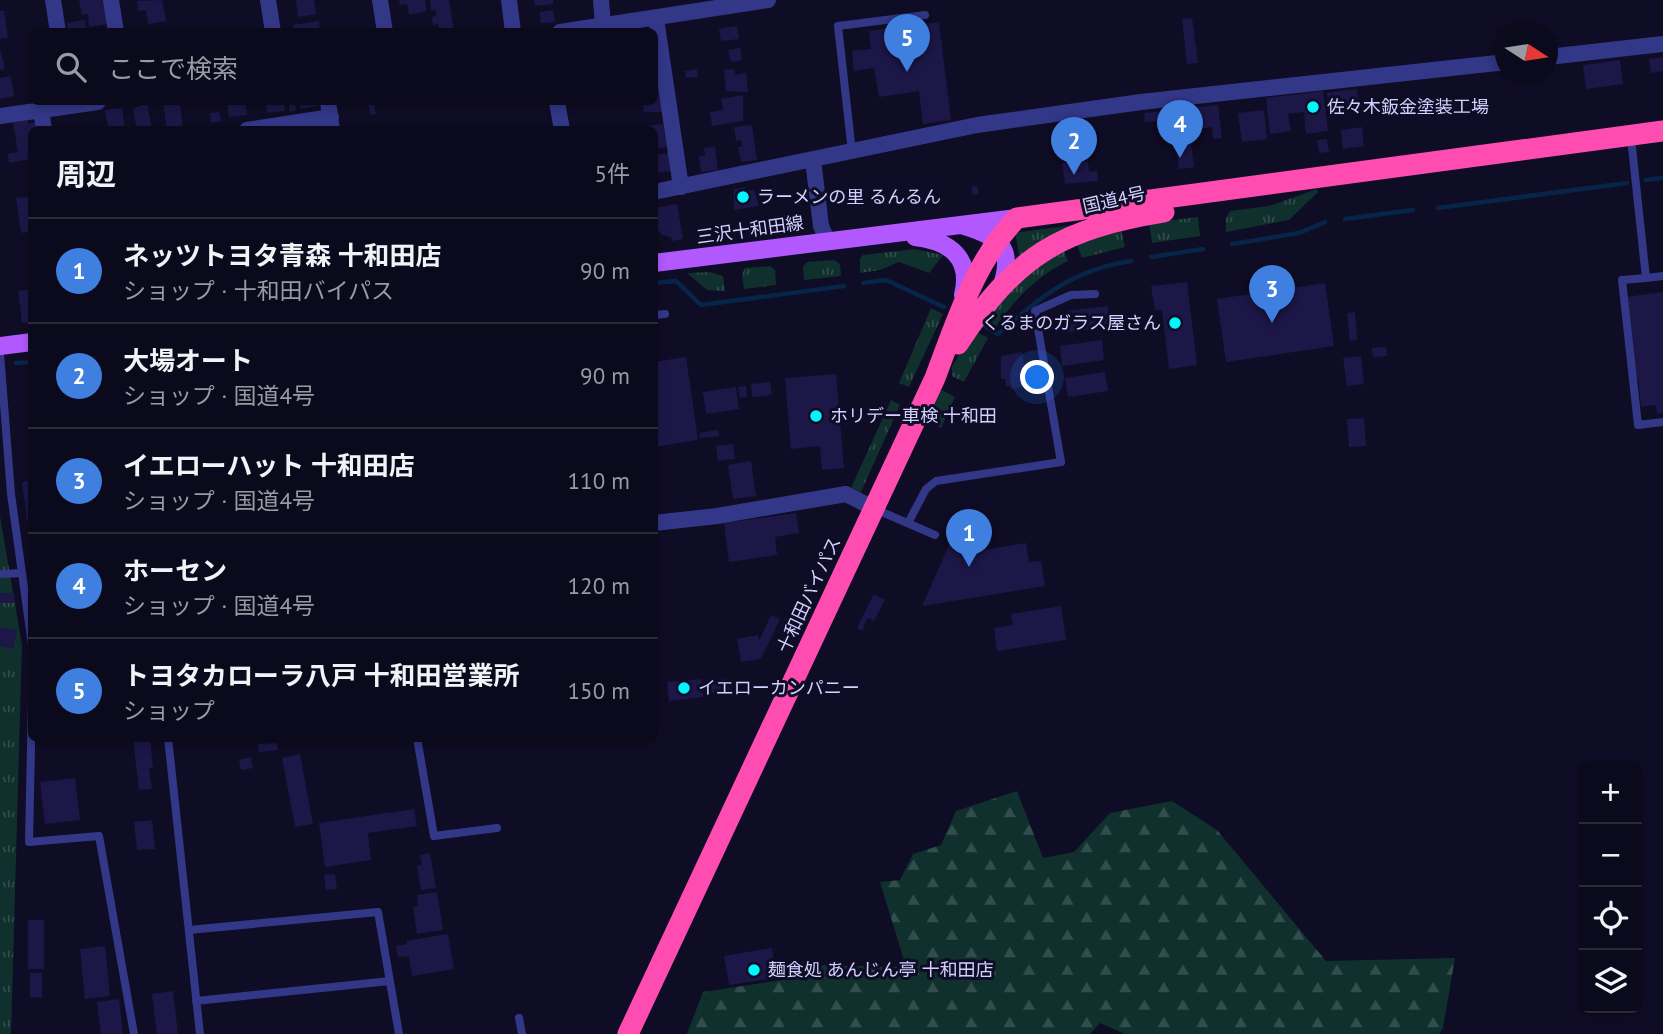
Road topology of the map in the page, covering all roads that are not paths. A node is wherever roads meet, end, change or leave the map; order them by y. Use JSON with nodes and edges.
{"nodes":[{"id":1,"x":53,"y":0,"type":"edge"},
{"id":2,"x":111,"y":0,"type":"edge"},
{"id":3,"x":268,"y":0,"type":"edge"},
{"id":4,"x":380,"y":0,"type":"edge"},
{"id":5,"x":509,"y":0,"type":"edge"},
{"id":6,"x":601,"y":0,"type":"edge"},
{"id":7,"x":768,"y":0,"type":"edge"},
{"id":8,"x":925,"y":15,"type":"dead end"},
{"id":9,"x":656,"y":19,"type":"junction"},
{"id":10,"x":603,"y":25,"type":"junction"},
{"id":11,"x":57,"y":28,"type":"edge"},
{"id":12,"x":115,"y":28,"type":"edge"},
{"id":13,"x":272,"y":28,"type":"edge"},
{"id":14,"x":384,"y":28,"type":"edge"},
{"id":15,"x":512,"y":28,"type":"edge"},
{"id":16,"x":585,"y":28,"type":"edge"},
{"id":17,"x":657,"y":28,"type":"edge"},
{"id":18,"x":658,"y":32,"type":"edge"},
{"id":19,"x":1663,"y":44,"type":"edge"},
{"id":20,"x":1558,"y":56,"type":"edge"},
{"id":21,"x":1495,"y":63,"type":"edge"},
{"id":22,"x":60,"y":105,"type":"edge"},
{"id":23,"x":558,"y":105,"type":"edge"},
{"id":24,"x":41,"y":109,"type":"junction"},
{"id":25,"x":0,"y":116,"type":"edge"},
{"id":26,"x":331,"y":116,"type":"edge"},
{"id":27,"x":43,"y":126,"type":"edge"},
{"id":28,"x":271,"y":126,"type":"edge"},
{"id":29,"x":561,"y":126,"type":"edge"},
{"id":30,"x":1663,"y":131,"type":"edge"},
{"id":31,"x":1631,"y":135,"type":"junction"},
{"id":32,"x":852,"y":152,"type":"junction"},
{"id":33,"x":813,"y":160,"type":"junction"},
{"id":34,"x":1323,"y":176,"type":"junction"},
{"id":35,"x":681,"y":187,"type":"junction"},
{"id":36,"x":658,"y":191,"type":"edge"},
{"id":37,"x":1017,"y":218,"type":"junction"},
{"id":38,"x":961,"y":225,"type":"junction"},
{"id":39,"x":888,"y":233,"type":"junction"},
{"id":40,"x":827,"y":240,"type":"junction"},
{"id":41,"x":997,"y":241,"type":"junction"},
{"id":42,"x":658,"y":262,"type":"edge"},
{"id":43,"x":1663,"y":276,"type":"edge"},
{"id":44,"x":1646,"y":278,"type":"junction"},
{"id":45,"x":1001,"y":288,"type":"junction"},
{"id":46,"x":1096,"y":294,"type":"dead end"},
{"id":47,"x":665,"y":314,"type":"dead end"},
{"id":48,"x":658,"y":315,"type":"edge"},
{"id":49,"x":958,"y":319,"type":"junction"},
{"id":50,"x":28,"y":342,"type":"edge"},
{"id":51,"x":0,"y":346,"type":"edge"},
{"id":52,"x":0,"y":353,"type":"edge"},
{"id":53,"x":935,"y":378,"type":"junction"},
{"id":54,"x":1663,"y":422,"type":"edge"},
{"id":55,"x":875,"y":509,"type":"junction"},
{"id":56,"x":658,"y":523,"type":"edge"},
{"id":57,"x":908,"y":523,"type":"junction"},
{"id":58,"x":935,"y":535,"type":"dead end"},
{"id":59,"x":22,"y":573,"type":"junction"},
{"id":60,"x":0,"y":574,"type":"edge"},
{"id":61,"x":28,"y":604,"type":"edge"},
{"id":62,"x":31,"y":742,"type":"edge"},
{"id":63,"x":168,"y":742,"type":"edge"},
{"id":64,"x":418,"y":742,"type":"edge"},
{"id":65,"x":497,"y":828,"type":"dead end"},
{"id":66,"x":189,"y":930,"type":"junction"},
{"id":67,"x":390,"y":981,"type":"junction"},
{"id":68,"x":196,"y":1001,"type":"junction"},
{"id":69,"x":519,"y":1018,"type":"dead end"},
{"id":70,"x":134,"y":1034,"type":"edge"},
{"id":71,"x":200,"y":1034,"type":"edge"},
{"id":72,"x":399,"y":1034,"type":"edge"},
{"id":73,"x":522,"y":1034,"type":"edge"},
{"id":74,"x":628,"y":1034,"type":"edge"}],
"edges":[{"from":1,"to":11,"type":"street"},
{"from":2,"to":12,"type":"street"},
{"from":3,"to":13,"type":"street"},
{"from":4,"to":14,"type":"street"},
{"from":5,"to":15,"type":"street"},
{"from":6,"to":10,"type":"street"},
{"from":7,"to":9,"type":"street"},
{"from":8,"to":32,"type":"lane"},
{"from":9,"to":10,"type":"street"},
{"from":9,"to":17,"type":"street"},
{"from":10,"to":16,"type":"street"},
{"from":18,"to":35,"type":"street"},
{"from":19,"to":20,"type":"street"},
{"from":21,"to":32,"type":"street"},
{"from":22,"to":24,"type":"street"},
{"from":23,"to":29,"type":"street"},
{"from":24,"to":25,"type":"street"},
{"from":24,"to":27,"type":"street"},
{"from":26,"to":28,"type":"street"},
{"from":30,"to":31,"type":"highway","name":"国道4号"},
{"from":31,"to":34,"type":"highway","name":"国道4号"},
{"from":31,"to":44,"type":"lane"},
{"from":32,"to":33,"type":"street"},
{"from":33,"to":35,"type":"street"},
{"from":33,"to":40,"type":"street"},
{"from":34,"to":37,"type":"highway","name":"国道4号"},
{"from":34,"to":45,"type":"highway","name":"国道4号"},
{"from":35,"to":36,"type":"street"},
{"from":37,"to":38,"type":"main road","name":"三沢十和田線"},
{"from":37,"to":41,"type":"highway","name":"十和田バイパス"},
{"from":38,"to":39,"type":"main road","name":"三沢十和田線"},
{"from":38,"to":41,"type":"main road"},
{"from":39,"to":40,"type":"main road","name":"三沢十和田線"},
{"from":39,"to":49,"type":"main road"},
{"from":40,"to":42,"type":"main road","name":"三沢十和田線"},
{"from":41,"to":45,"type":"main road"},
{"from":41,"to":49,"type":"highway","name":"十和田バイパス"},
{"from":43,"to":44,"type":"lane"},
{"from":44,"to":54,"type":"lane"},
{"from":45,"to":53,"type":"highway","name":"国道4号"},
{"from":46,"to":57,"type":"lane"},
{"from":47,"to":48,"type":"lane"},
{"from":49,"to":53,"type":"highway","name":"十和田バイパス"},
{"from":50,"to":51,"type":"main road"},
{"from":52,"to":59,"type":"lane"},
{"from":53,"to":55,"type":"highway","name":"十和田バイパス"},
{"from":55,"to":56,"type":"street"},
{"from":55,"to":57,"type":"lane"},
{"from":55,"to":74,"type":"highway","name":"十和田バイパス"},
{"from":57,"to":58,"type":"lane"},
{"from":59,"to":60,"type":"lane"},
{"from":59,"to":61,"type":"lane"},
{"from":62,"to":70,"type":"lane"},
{"from":63,"to":66,"type":"lane"},
{"from":64,"to":65,"type":"lane"},
{"from":66,"to":67,"type":"lane"},
{"from":66,"to":68,"type":"lane"},
{"from":67,"to":68,"type":"lane"},
{"from":67,"to":72,"type":"lane"},
{"from":68,"to":71,"type":"lane"},
{"from":69,"to":73,"type":"lane"}]}
